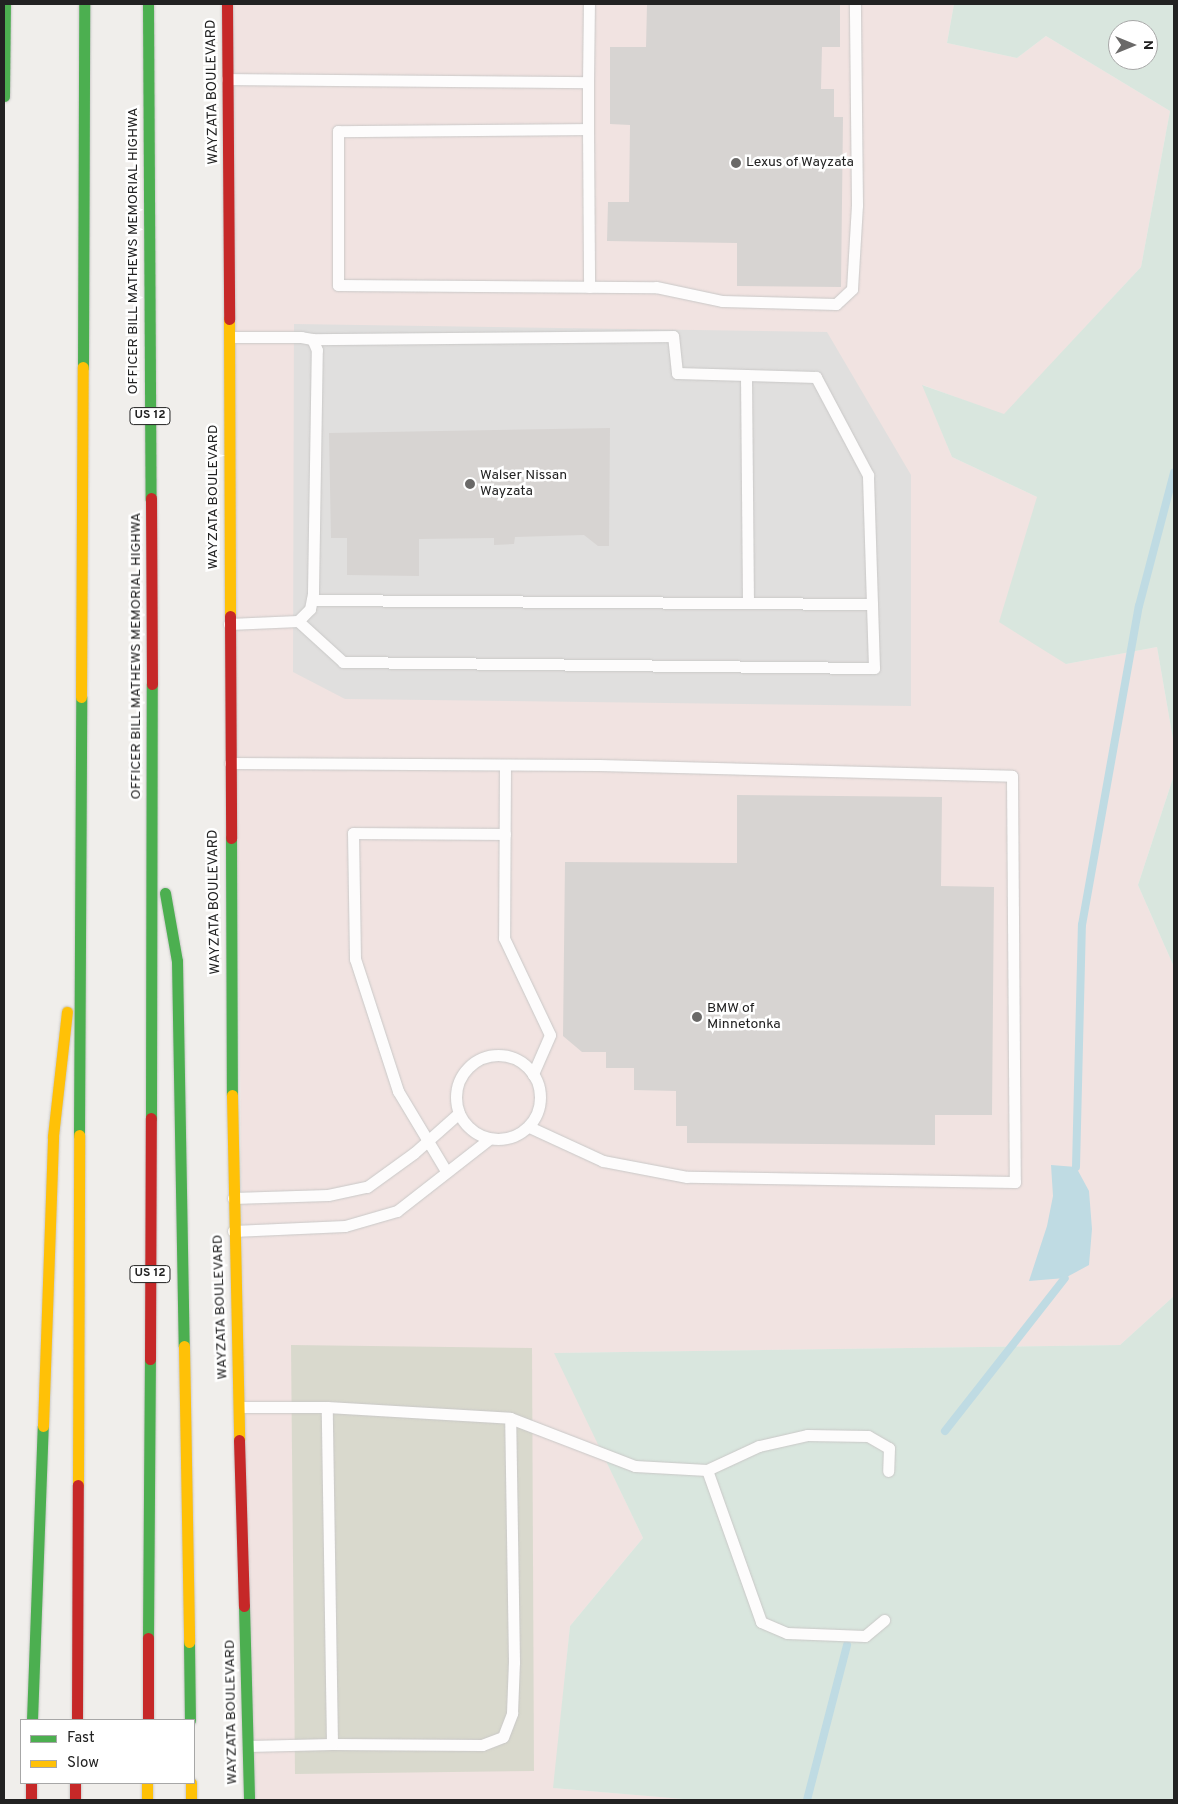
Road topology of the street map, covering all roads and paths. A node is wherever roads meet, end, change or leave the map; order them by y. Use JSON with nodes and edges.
{"nodes":[{"id":1,"x":5,"y":4,"type":"edge"},
{"id":2,"x":84,"y":4,"type":"edge"},
{"id":3,"x":148,"y":4,"type":"edge"},
{"id":4,"x":227,"y":4,"type":"edge"},
{"id":5,"x":589,"y":4,"type":"edge"},
{"id":6,"x":855,"y":4,"type":"edge"},
{"id":7,"x":227,"y":79,"type":"junction"},
{"id":8,"x":588,"y":82,"type":"junction"},
{"id":9,"x":4,"y":96,"type":"edge"},
{"id":10,"x":588,"y":129,"type":"junction"},
{"id":11,"x":589,"y":287,"type":"junction"},
{"id":12,"x":230,"y":337,"type":"junction"},
{"id":13,"x":312,"y":339,"type":"junction"},
{"id":14,"x":746,"y":375,"type":"junction"},
{"id":15,"x":312,"y":600,"type":"junction"},
{"id":16,"x":748,"y":603,"type":"junction"},
{"id":17,"x":872,"y":604,"type":"junction"},
{"id":18,"x":298,"y":621,"type":"junction"},
{"id":19,"x":229,"y":624,"type":"junction"},
{"id":20,"x":228,"y":763,"type":"junction"},
{"id":21,"x":505,"y":764,"type":"junction"},
{"id":22,"x":153,"y":828,"type":"junction"},
{"id":23,"x":505,"y":834,"type":"junction"},
{"id":24,"x":82,"y":869,"type":"junction"},
{"id":25,"x":534,"y":1074,"type":"junction"},
{"id":26,"x":459,"y":1113,"type":"junction"},
{"id":27,"x":529,"y":1127,"type":"junction"},
{"id":28,"x":489,"y":1139,"type":"junction"},
{"id":29,"x":430,"y":1140,"type":"junction"},
{"id":30,"x":446,"y":1171,"type":"junction"},
{"id":31,"x":233,"y":1198,"type":"junction"},
{"id":32,"x":233,"y":1231,"type":"junction"},
{"id":33,"x":239,"y":1407,"type":"junction"},
{"id":34,"x":328,"y":1407,"type":"junction"},
{"id":35,"x":510,"y":1418,"type":"junction"},
{"id":36,"x":707,"y":1470,"type":"junction"},
{"id":37,"x":888,"y":1471,"type":"dead end"},
{"id":38,"x":884,"y":1620,"type":"dead end"},
{"id":39,"x":32,"y":1719,"type":"edge"},
{"id":40,"x":77,"y":1719,"type":"edge"},
{"id":41,"x":148,"y":1719,"type":"edge"},
{"id":42,"x":190,"y":1719,"type":"edge"},
{"id":43,"x":332,"y":1744,"type":"junction"},
{"id":44,"x":248,"y":1746,"type":"junction"},
{"id":45,"x":31,"y":1784,"type":"edge"},
{"id":46,"x":75,"y":1784,"type":"edge"},
{"id":47,"x":147,"y":1784,"type":"edge"},
{"id":48,"x":191,"y":1784,"type":"edge"},
{"id":49,"x":31,"y":1800,"type":"edge"},
{"id":50,"x":75,"y":1800,"type":"edge"},
{"id":51,"x":147,"y":1800,"type":"edge"},
{"id":52,"x":191,"y":1800,"type":"edge"},
{"id":53,"x":248,"y":1800,"type":"edge"}],
"edges":[{"from":1,"to":9,"type":"main road"},
{"from":2,"to":24,"type":"main road"},
{"from":3,"to":22,"type":"main road","name":"OFFICER BILL MATHEWS MEMORIAL HIGHWA","number":"US 12"},
{"from":4,"to":7,"type":"main road","name":"WAYZATA BOULEVARD"},
{"from":5,"to":8,"type":"lane"},
{"from":6,"to":11,"type":"lane"},
{"from":7,"to":8,"type":"lane"},
{"from":7,"to":12,"type":"main road","name":"WAYZATA BOULEVARD"},
{"from":8,"to":10,"type":"lane"},
{"from":10,"to":11,"type":"lane"},
{"from":10,"to":11,"type":"lane"},
{"from":12,"to":13,"type":"lane"},
{"from":12,"to":19,"type":"main road","name":"WAYZATA BOULEVARD"},
{"from":13,"to":14,"type":"lane"},
{"from":13,"to":15,"type":"lane"},
{"from":14,"to":16,"type":"lane"},
{"from":14,"to":17,"type":"lane"},
{"from":15,"to":16,"type":"lane"},
{"from":15,"to":18,"type":"lane"},
{"from":16,"to":17,"type":"lane"},
{"from":17,"to":18,"type":"lane"},
{"from":18,"to":19,"type":"lane"},
{"from":19,"to":20,"type":"main road","name":"WAYZATA BOULEVARD"},
{"from":20,"to":21,"type":"lane"},
{"from":20,"to":31,"type":"main road","name":"WAYZATA BOULEVARD"},
{"from":21,"to":23,"type":"lane"},
{"from":21,"to":27,"type":"lane"},
{"from":22,"to":41,"type":"main road","number":"US 12"},
{"from":22,"to":42,"type":"main road"},
{"from":23,"to":25,"type":"lane"},
{"from":23,"to":29,"type":"lane"},
{"from":24,"to":39,"type":"main road"},
{"from":24,"to":40,"type":"main road"},
{"from":25,"to":26,"type":"lane"},
{"from":25,"to":27,"type":"lane"},
{"from":26,"to":28,"type":"lane"},
{"from":26,"to":29,"type":"lane"},
{"from":27,"to":28,"type":"lane"},
{"from":28,"to":30,"type":"lane"},
{"from":29,"to":30,"type":"lane"},
{"from":29,"to":31,"type":"lane"},
{"from":30,"to":32,"type":"lane"},
{"from":31,"to":32,"type":"main road","name":"WAYZATA BOULEVARD"},
{"from":32,"to":33,"type":"main road","name":"WAYZATA BOULEVARD"},
{"from":33,"to":34,"type":"lane"},
{"from":33,"to":44,"type":"main road","name":"WAYZATA BOULEVARD"},
{"from":34,"to":35,"type":"lane"},
{"from":34,"to":43,"type":"lane"},
{"from":35,"to":36,"type":"lane"},
{"from":35,"to":43,"type":"lane"},
{"from":36,"to":37,"type":"lane"},
{"from":36,"to":38,"type":"lane"},
{"from":43,"to":44,"type":"lane"},
{"from":44,"to":53,"type":"main road","name":"WAYZATA BOULEVARD"},
{"from":45,"to":49,"type":"main road"},
{"from":46,"to":50,"type":"main road"},
{"from":47,"to":51,"type":"main road"},
{"from":48,"to":52,"type":"main road"}]}
